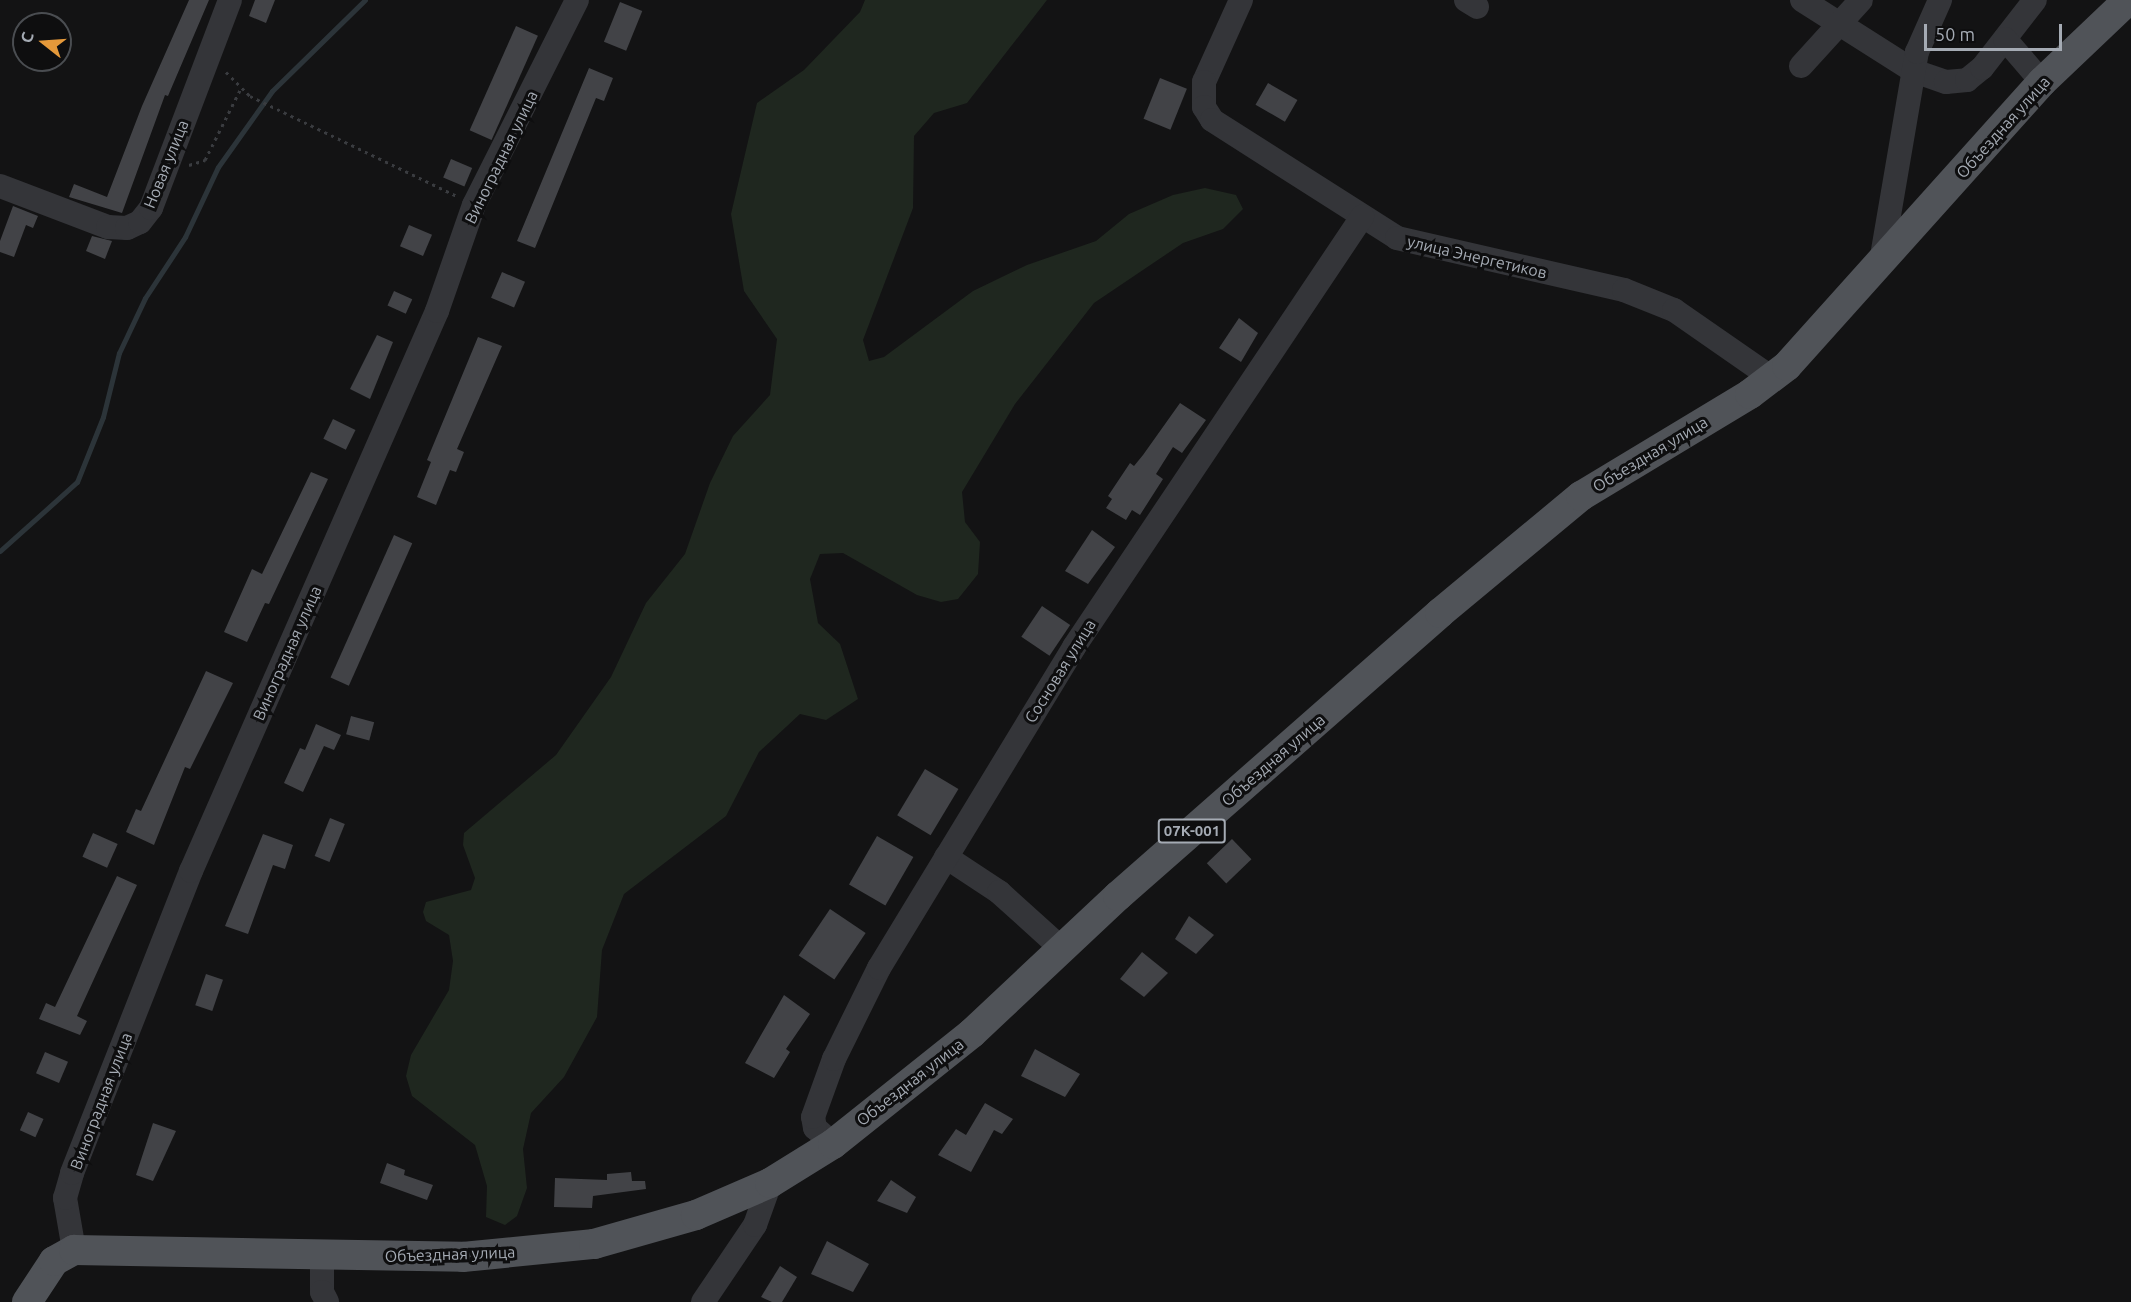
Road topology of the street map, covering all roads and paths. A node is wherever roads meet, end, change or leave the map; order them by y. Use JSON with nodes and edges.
{"nodes":[{"id":1,"x":230,"y":0,"type":"edge"},
{"id":2,"x":578,"y":0,"type":"edge"},
{"id":3,"x":1241,"y":0,"type":"edge"},
{"id":4,"x":1802,"y":0,"type":"edge"},
{"id":5,"x":1861,"y":0,"type":"edge"},
{"id":6,"x":1940,"y":0,"type":"edge"},
{"id":7,"x":2035,"y":0,"type":"edge"},
{"id":8,"x":2128,"y":0,"type":"edge"},
{"id":9,"x":1838,"y":21,"type":"junction"},
{"id":10,"x":2005,"y":39,"type":"junction"},
{"id":11,"x":212,"y":42,"type":"junction"},
{"id":12,"x":1801,"y":66,"type":"dead end"},
{"id":13,"x":1914,"y":71,"type":"junction"},
{"id":14,"x":2042,"y":82,"type":"junction"},
{"id":15,"x":241,"y":88,"type":"junction"},
{"id":16,"x":164,"y":172,"type":"junction"},
{"id":17,"x":0,"y":186,"type":"edge"},
{"id":18,"x":474,"y":205,"type":"junction"},
{"id":19,"x":1362,"y":217,"type":"junction"},
{"id":20,"x":1881,"y":262,"type":"junction"},
{"id":21,"x":1772,"y":378,"type":"junction"},
{"id":22,"x":946,"y":857,"type":"junction"},
{"id":23,"x":1062,"y":949,"type":"junction"},
{"id":24,"x":833,"y":1144,"type":"junction"},
{"id":25,"x":770,"y":1183,"type":"junction"},
{"id":26,"x":74,"y":1250,"type":"junction"},
{"id":27,"x":322,"y":1257,"type":"junction"},
{"id":28,"x":27,"y":1302,"type":"edge"},
{"id":29,"x":327,"y":1302,"type":"edge"},
{"id":30,"x":703,"y":1302,"type":"edge"}],
"edges":[{"from":1,"to":11,"type":"street","name":"Новая улица"},
{"from":2,"to":18,"type":"street","name":"Виноградная улица"},
{"from":3,"to":19,"type":"street","name":"улица Энергетиков"},
{"from":4,"to":9,"type":"street"},
{"from":5,"to":9,"type":"street"},
{"from":6,"to":13,"type":"street"},
{"from":7,"to":10,"type":"street"},
{"from":8,"to":14,"type":"main road","name":"Объездная улица","number":"07К-001"},
{"from":9,"to":12,"type":"street"},
{"from":9,"to":13,"type":"street"},
{"from":10,"to":13,"type":"street"},
{"from":10,"to":14,"type":"street"},
{"from":11,"to":15,"type":"path"},
{"from":11,"to":16,"type":"street","name":"Новая улица"},
{"from":13,"to":20,"type":"street"},
{"from":14,"to":20,"type":"main road","name":"Объездная улица","number":"07К-001"},
{"from":15,"to":16,"type":"path"},
{"from":15,"to":18,"type":"path"},
{"from":16,"to":17,"type":"street","name":"Новая улица"},
{"from":18,"to":26,"type":"street","name":"Виноградная улица"},
{"from":19,"to":21,"type":"street","name":"улица Энергетиков"},
{"from":19,"to":22,"type":"street","name":"Сосновая улица"},
{"from":20,"to":21,"type":"main road","name":"Объездная улица","number":"07К-001"},
{"from":21,"to":23,"type":"main road","name":"Объездная улица","number":"07К-001"},
{"from":22,"to":23,"type":"street"},
{"from":22,"to":24,"type":"street","name":"Сосновая улица"},
{"from":23,"to":24,"type":"main road","name":"Объездная улица","number":"07К-001"},
{"from":24,"to":25,"type":"main road","name":"Объездная улица","number":"07К-001"},
{"from":25,"to":27,"type":"main road","name":"Объездная улица","number":"07К-001"},
{"from":25,"to":30,"type":"street"},
{"from":26,"to":27,"type":"main road","name":"Объездная улица","number":"07К-001"},
{"from":26,"to":28,"type":"main road"},
{"from":27,"to":29,"type":"street"}]}
